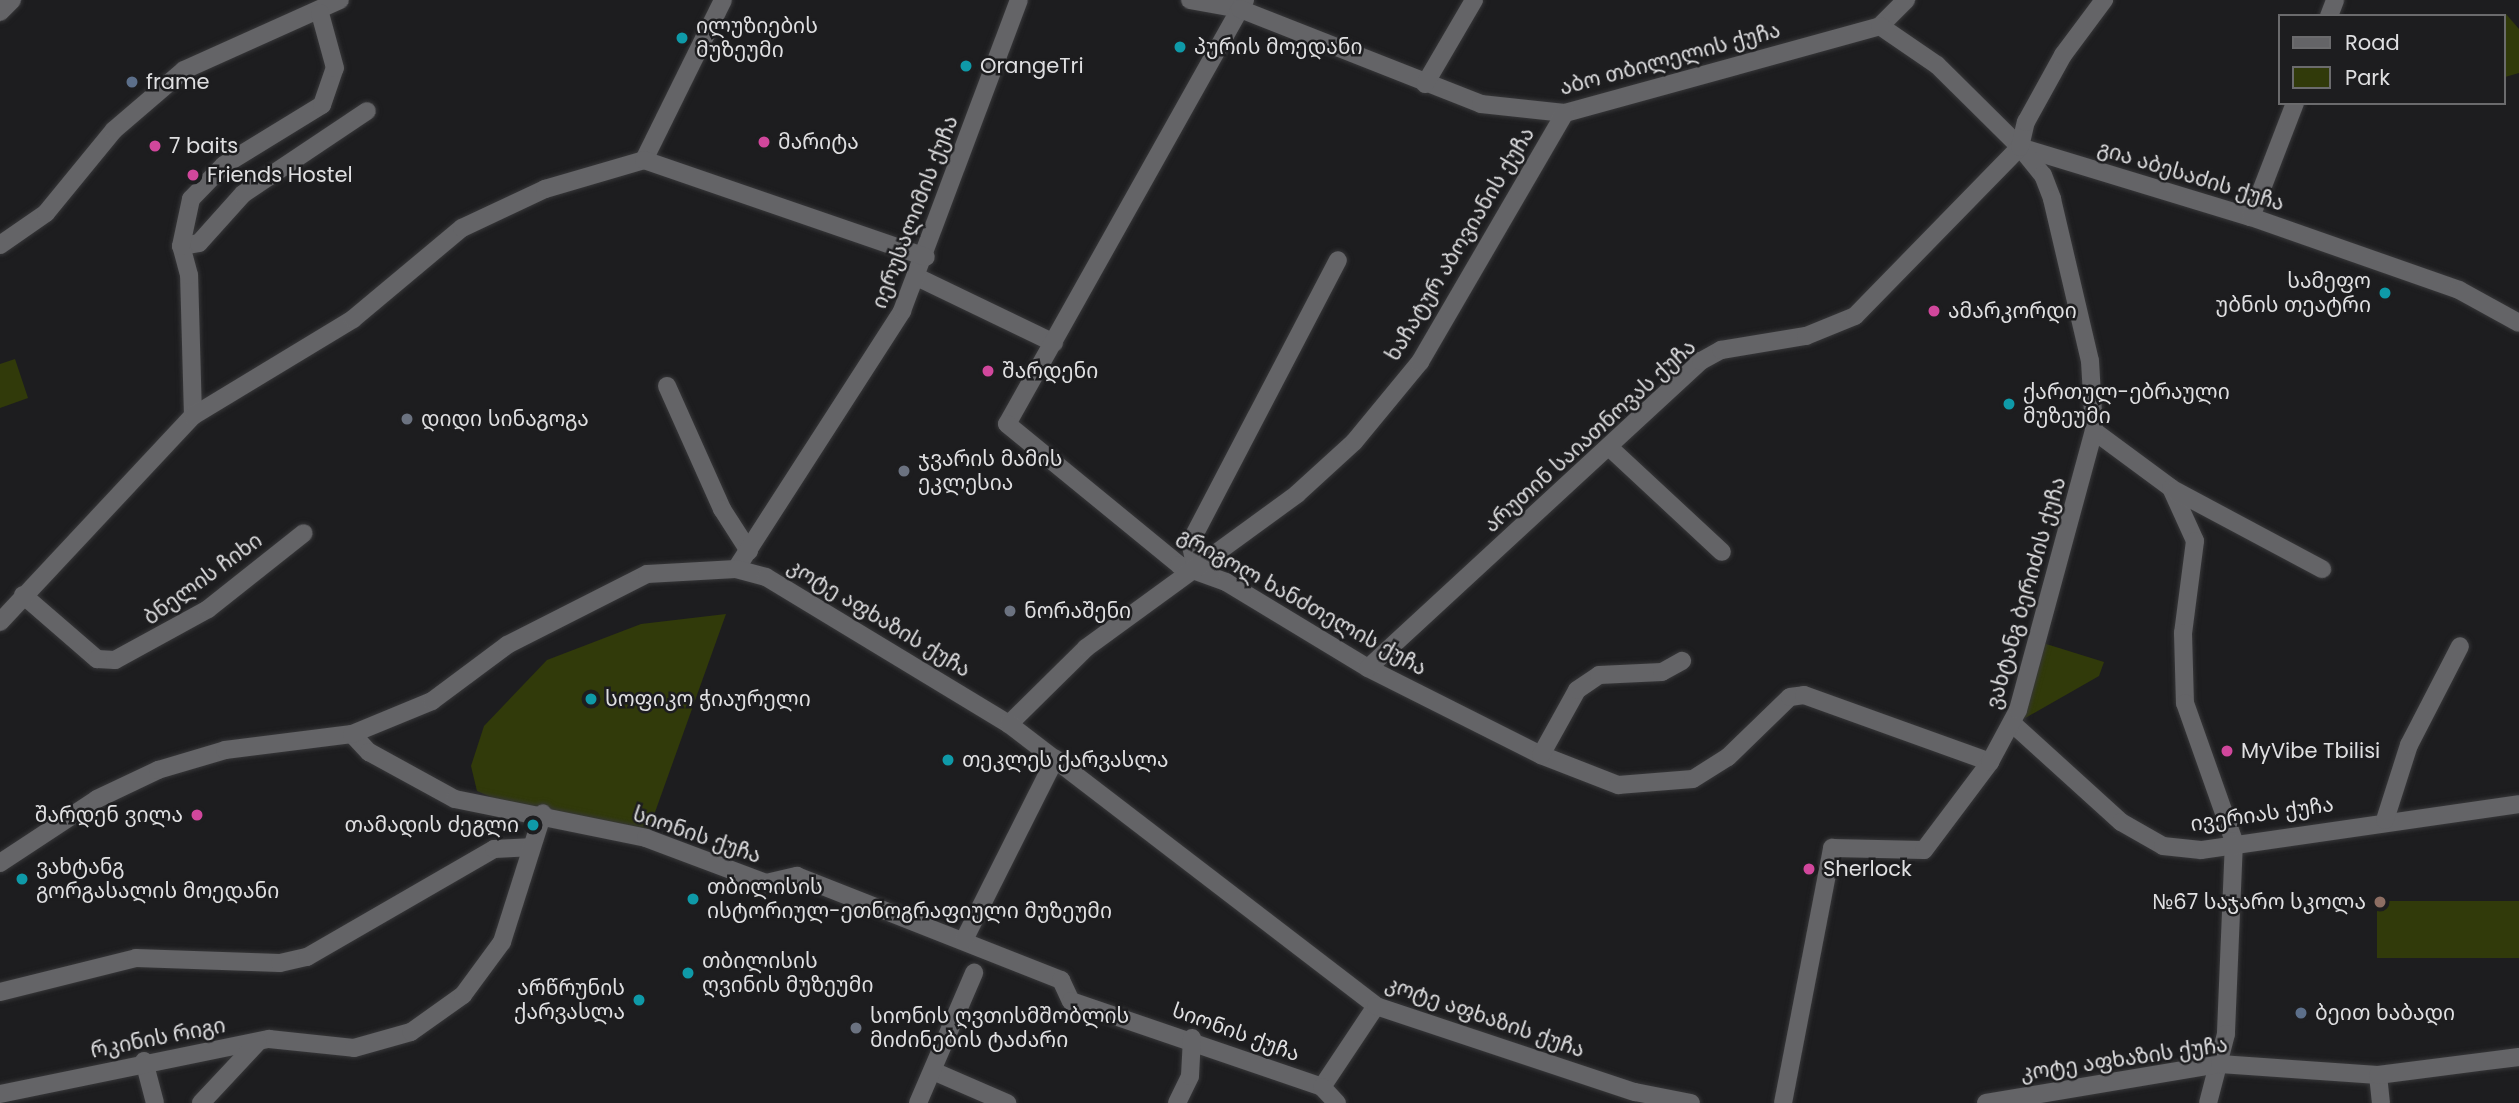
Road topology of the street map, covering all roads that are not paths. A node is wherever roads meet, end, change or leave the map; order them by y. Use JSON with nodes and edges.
{"nodes":[{"id":1,"x":12,"y":0,"type":"edge"},
{"id":2,"x":340,"y":0,"type":"edge"},
{"id":3,"x":723,"y":0,"type":"edge"},
{"id":4,"x":1019,"y":0,"type":"edge"},
{"id":5,"x":1190,"y":0,"type":"edge"},
{"id":6,"x":1474,"y":0,"type":"edge"},
{"id":7,"x":1906,"y":0,"type":"edge"},
{"id":8,"x":2104,"y":0,"type":"edge"},
{"id":9,"x":1243,"y":5,"type":"edge"},
{"id":10,"x":0,"y":12,"type":"edge"},
{"id":11,"x":320,"y":13,"type":"junction"},
{"id":12,"x":1880,"y":26,"type":"junction"},
{"id":13,"x":1425,"y":84,"type":"junction"},
{"id":14,"x":2294,"y":105,"type":"edge"},
{"id":15,"x":367,"y":111,"type":"dead end"},
{"id":16,"x":1565,"y":113,"type":"junction"},
{"id":17,"x":2020,"y":147,"type":"junction"},
{"id":18,"x":644,"y":160,"type":"junction"},
{"id":19,"x":2251,"y":217,"type":"junction"},
{"id":20,"x":0,"y":245,"type":"edge"},
{"id":21,"x":181,"y":246,"type":"junction"},
{"id":22,"x":926,"y":257,"type":"junction"},
{"id":23,"x":1338,"y":260,"type":"dead end"},
{"id":24,"x":917,"y":278,"type":"junction"},
{"id":25,"x":2519,"y":323,"type":"edge"},
{"id":26,"x":1054,"y":343,"type":"junction"},
{"id":27,"x":667,"y":386,"type":"dead end"},
{"id":28,"x":193,"y":416,"type":"junction"},
{"id":29,"x":2094,"y":431,"type":"junction"},
{"id":30,"x":1609,"y":447,"type":"junction"},
{"id":31,"x":2171,"y":488,"type":"junction"},
{"id":32,"x":304,"y":533,"type":"dead end"},
{"id":33,"x":749,"y":551,"type":"junction"},
{"id":34,"x":1722,"y":552,"type":"dead end"},
{"id":35,"x":1196,"y":568,"type":"junction"},
{"id":36,"x":736,"y":569,"type":"junction"},
{"id":37,"x":2322,"y":569,"type":"dead end"},
{"id":38,"x":23,"y":595,"type":"junction"},
{"id":39,"x":2,"y":616,"type":"edge"},
{"id":40,"x":2460,"y":646,"type":"dead end"},
{"id":41,"x":1682,"y":661,"type":"dead end"},
{"id":42,"x":1368,"y":668,"type":"junction"},
{"id":43,"x":1009,"y":724,"type":"junction"},
{"id":44,"x":2013,"y":724,"type":"junction"},
{"id":45,"x":352,"y":734,"type":"junction"},
{"id":46,"x":1541,"y":755,"type":"junction"},
{"id":47,"x":1055,"y":759,"type":"junction"},
{"id":48,"x":1990,"y":762,"type":"junction"},
{"id":49,"x":2519,"y":803,"type":"edge"},
{"id":50,"x":543,"y":813,"type":"junction"},
{"id":51,"x":2385,"y":820,"type":"junction"},
{"id":52,"x":2234,"y":841,"type":"junction"},
{"id":53,"x":529,"y":847,"type":"junction"},
{"id":54,"x":0,"y":863,"type":"edge"},
{"id":55,"x":964,"y":940,"type":"junction"},
{"id":56,"x":974,"y":974,"type":"dead end"},
{"id":57,"x":0,"y":992,"type":"edge"},
{"id":58,"x":1376,"y":1006,"type":"junction"},
{"id":59,"x":1192,"y":1038,"type":"junction"},
{"id":60,"x":258,"y":1042,"type":"junction"},
{"id":61,"x":2519,"y":1057,"type":"edge"},
{"id":62,"x":144,"y":1061,"type":"junction"},
{"id":63,"x":2220,"y":1064,"type":"junction"},
{"id":64,"x":933,"y":1071,"type":"junction"},
{"id":65,"x":2378,"y":1075,"type":"junction"},
{"id":66,"x":1322,"y":1087,"type":"junction"},
{"id":67,"x":0,"y":1094,"type":"edge"},
{"id":68,"x":155,"y":1103,"type":"edge"},
{"id":69,"x":201,"y":1103,"type":"edge"},
{"id":70,"x":918,"y":1103,"type":"edge"},
{"id":71,"x":1007,"y":1103,"type":"edge"},
{"id":72,"x":1177,"y":1103,"type":"edge"},
{"id":73,"x":1337,"y":1103,"type":"edge"},
{"id":74,"x":1691,"y":1103,"type":"edge"},
{"id":75,"x":1783,"y":1103,"type":"edge"},
{"id":76,"x":1986,"y":1103,"type":"edge"},
{"id":77,"x":2208,"y":1103,"type":"edge"},
{"id":78,"x":2381,"y":1103,"type":"edge"}],
"edges":[{"from":1,"to":10,"type":"street"},
{"from":2,"to":11,"type":"street"},
{"from":3,"to":18,"type":"street"},
{"from":4,"to":22,"type":"street","name":"იერუსალიმის ქუჩა"},
{"from":5,"to":9,"type":"street"},
{"from":6,"to":13,"type":"street"},
{"from":7,"to":12,"type":"street","name":"აბო თბილელის ქუჩა"},
{"from":8,"to":17,"type":"street"},
{"from":9,"to":13,"type":"street","name":"აბო თბილელის ქუჩა"},
{"from":9,"to":26,"type":"street","name":"გრიგოლ ხანძთელის ქუჩა"},
{"from":11,"to":20,"type":"street"},
{"from":11,"to":21,"type":"street"},
{"from":12,"to":16,"type":"street","name":"აბო თბილელის ქუჩა"},
{"from":12,"to":17,"type":"street","name":"გია აბესაძის ქუჩა"},
{"from":13,"to":16,"type":"street","name":"აბო თბილელის ქუჩა"},
{"from":14,"to":19,"type":"street"},
{"from":15,"to":21,"type":"street"},
{"from":16,"to":35,"type":"street","name":"ხაჩატურ აბოვიანის ქუჩა"},
{"from":17,"to":19,"type":"street","name":"გია აბესაძის ქუჩა"},
{"from":17,"to":29,"type":"street","name":"ვახტანგ ბერიძის ქუჩა"},
{"from":17,"to":30,"type":"street","name":"არუთინ საიათნოვას ქუჩა"},
{"from":18,"to":22,"type":"street"},
{"from":18,"to":28,"type":"street"},
{"from":19,"to":25,"type":"street","name":"გია აბესაძის ქუჩა"},
{"from":21,"to":28,"type":"street"},
{"from":22,"to":24,"type":"street","name":"იერუსალიმის ქუჩა"},
{"from":23,"to":35,"type":"street"},
{"from":24,"to":26,"type":"street"},
{"from":24,"to":33,"type":"street","name":"იერუსალიმის ქუჩა"},
{"from":26,"to":35,"type":"street","name":"გრიგოლ ხანძთელის ქუჩა"},
{"from":27,"to":33,"type":"street"},
{"from":28,"to":38,"type":"street"},
{"from":29,"to":31,"type":"street"},
{"from":29,"to":44,"type":"street","name":"ვახტანგ ბერიძის ქუჩა"},
{"from":30,"to":34,"type":"street"},
{"from":30,"to":42,"type":"street","name":"არუთინ საიათნოვას ქუჩა"},
{"from":31,"to":37,"type":"street"},
{"from":31,"to":52,"type":"street"},
{"from":32,"to":38,"type":"street","name":"ბნელის ჩიხი"},
{"from":33,"to":36,"type":"street","name":"იერუსალიმის ქუჩა"},
{"from":35,"to":42,"type":"street","name":"გრიგოლ ხანძთელის ქუჩა"},
{"from":35,"to":43,"type":"street","name":"ხაჩატურ აბოვიანის ქუჩა"},
{"from":36,"to":43,"type":"street","name":"კოტე აფხაზის ქუჩა"},
{"from":36,"to":45,"type":"street","name":"კოტე აფხაზის ქუჩა"},
{"from":38,"to":39,"type":"street"},
{"from":40,"to":51,"type":"street"},
{"from":41,"to":46,"type":"street"},
{"from":42,"to":46,"type":"street","name":"გრიგოლ ხანძთელის ქუჩა"},
{"from":43,"to":47,"type":"street","name":"კოტე აფხაზის ქუჩა"},
{"from":44,"to":48,"type":"street","name":"ვახტანგ ბერიძის ქუჩა"},
{"from":44,"to":52,"type":"street","name":"ივერიას ქუჩა"},
{"from":45,"to":50,"type":"street","name":"სიონის ქუჩა"},
{"from":45,"to":54,"type":"street","name":"კოტე აფხაზის ქუჩა"},
{"from":46,"to":48,"type":"street","name":"გრიგოლ ხანძთელის ქუჩა"},
{"from":47,"to":55,"type":"street"},
{"from":47,"to":58,"type":"street","name":"კოტე აფხაზის ქუჩა"},
{"from":48,"to":75,"type":"street","name":"ვახტანგ ბერიძის ქუჩა"},
{"from":49,"to":51,"type":"street","name":"ივერიას ქუჩა"},
{"from":50,"to":53,"type":"street","name":"რკინის რიგი"},
{"from":50,"to":55,"type":"street","name":"სიონის ქუჩა"},
{"from":51,"to":52,"type":"street","name":"ივერიას ქუჩა"},
{"from":52,"to":63,"type":"street"},
{"from":53,"to":57,"type":"street"},
{"from":53,"to":60,"type":"street","name":"რკინის რიგი"},
{"from":55,"to":59,"type":"street","name":"სიონის ქუჩა"},
{"from":56,"to":64,"type":"street"},
{"from":58,"to":66,"type":"street"},
{"from":58,"to":74,"type":"street","name":"კოტე აფხაზის ქუჩა"},
{"from":59,"to":66,"type":"street","name":"სიონის ქუჩა"},
{"from":59,"to":72,"type":"street"},
{"from":60,"to":62,"type":"street","name":"რკინის რიგი"},
{"from":60,"to":69,"type":"street"},
{"from":61,"to":65,"type":"street","name":"კოტე აფხაზის ქუჩა"},
{"from":62,"to":67,"type":"street","name":"რკინის რიგი"},
{"from":62,"to":68,"type":"street"},
{"from":63,"to":65,"type":"street","name":"კოტე აფხაზის ქუჩა"},
{"from":63,"to":76,"type":"street","name":"კოტე აფხაზის ქუჩა"},
{"from":63,"to":77,"type":"street"},
{"from":64,"to":70,"type":"street"},
{"from":64,"to":71,"type":"street"},
{"from":65,"to":78,"type":"street"},
{"from":66,"to":73,"type":"street"}]}
